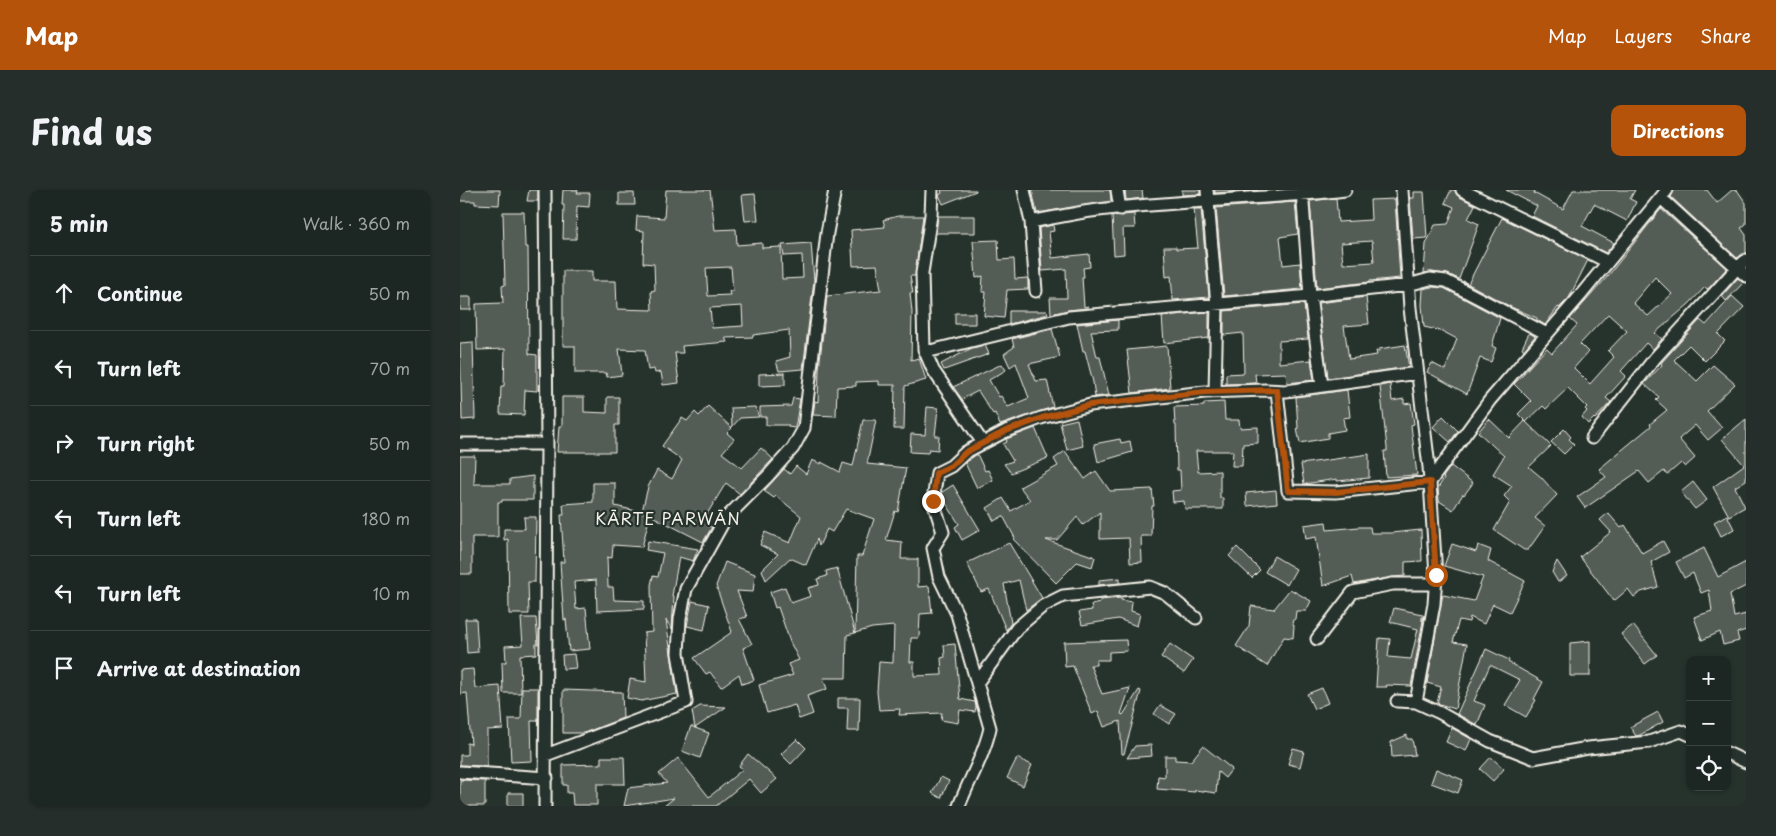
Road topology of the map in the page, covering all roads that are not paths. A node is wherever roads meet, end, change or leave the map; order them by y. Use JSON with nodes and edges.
{"nodes":[{"id":1,"x":545,"y":190,"type":"edge"},
{"id":2,"x":836,"y":190,"type":"edge"},
{"id":3,"x":932,"y":190,"type":"edge"},
{"id":4,"x":1024,"y":190,"type":"edge"},
{"id":5,"x":1117,"y":190,"type":"edge"},
{"id":6,"x":1345,"y":190,"type":"edge"},
{"id":7,"x":1402,"y":190,"type":"edge"},
{"id":8,"x":1462,"y":190,"type":"edge"},
{"id":9,"x":1302,"y":193,"type":"edge"},
{"id":10,"x":1664,"y":194,"type":"edge"},
{"id":11,"x":1207,"y":195,"type":"edge"},
{"id":12,"x":1120,"y":209,"type":"junction"},
{"id":13,"x":1031,"y":222,"type":"junction"},
{"id":14,"x":1608,"y":262,"type":"junction"},
{"id":15,"x":1743,"y":268,"type":"edge"},
{"id":16,"x":1408,"y":285,"type":"junction"},
{"id":17,"x":1036,"y":291,"type":"dead end"},
{"id":18,"x":1310,"y":296,"type":"junction"},
{"id":19,"x":1217,"y":305,"type":"junction"},
{"id":20,"x":1547,"y":334,"type":"junction"},
{"id":21,"x":924,"y":349,"type":"junction"},
{"id":22,"x":1418,"y":372,"type":"junction"},
{"id":23,"x":1322,"y":386,"type":"junction"},
{"id":24,"x":1277,"y":390,"type":"junction"},
{"id":25,"x":1215,"y":391,"type":"junction"},
{"id":26,"x":1592,"y":438,"type":"dead end"},
{"id":27,"x":983,"y":443,"type":"junction"},
{"id":28,"x":460,"y":444,"type":"edge"},
{"id":29,"x":547,"y":444,"type":"junction"},
{"id":30,"x":1430,"y":482,"type":"junction"},
{"id":31,"x":1435,"y":584,"type":"junction"},
{"id":32,"x":1196,"y":618,"type":"dead end"},
{"id":33,"x":1317,"y":639,"type":"dead end"},
{"id":34,"x":977,"y":683,"type":"junction"},
{"id":35,"x":1397,"y":701,"type":"dead end"},
{"id":36,"x":1416,"y":702,"type":"junction"},
{"id":37,"x":1686,"y":733,"type":"edge"},
{"id":38,"x":546,"y":755,"type":"junction"},
{"id":39,"x":1731,"y":755,"type":"edge"},
{"id":40,"x":1746,"y":762,"type":"edge"},
{"id":41,"x":460,"y":772,"type":"edge"},
{"id":42,"x":547,"y":778,"type":"junction"},
{"id":43,"x":546,"y":806,"type":"edge"},
{"id":44,"x":959,"y":806,"type":"edge"}],
"edges":[{"from":1,"to":29,"type":"street"},
{"from":2,"to":38,"type":"street"},
{"from":3,"to":21,"type":"street"},
{"from":4,"to":13,"type":"street"},
{"from":5,"to":12,"type":"street"},
{"from":6,"to":9,"type":"street"},
{"from":7,"to":16,"type":"street"},
{"from":8,"to":14,"type":"street"},
{"from":9,"to":11,"type":"street"},
{"from":9,"to":18,"type":"street"},
{"from":10,"to":14,"type":"street"},
{"from":10,"to":15,"type":"street"},
{"from":11,"to":12,"type":"street"},
{"from":11,"to":19,"type":"street"},
{"from":12,"to":13,"type":"street"},
{"from":13,"to":17,"type":"street"},
{"from":14,"to":20,"type":"street"},
{"from":15,"to":26,"type":"street"},
{"from":16,"to":18,"type":"street"},
{"from":16,"to":20,"type":"street"},
{"from":16,"to":22,"type":"street"},
{"from":18,"to":19,"type":"street"},
{"from":18,"to":23,"type":"street"},
{"from":19,"to":21,"type":"street"},
{"from":19,"to":25,"type":"street"},
{"from":20,"to":30,"type":"street"},
{"from":21,"to":27,"type":"street"},
{"from":22,"to":23,"type":"street"},
{"from":22,"to":30,"type":"street"},
{"from":23,"to":24,"type":"street"},
{"from":24,"to":25,"type":"street"},
{"from":24,"to":30,"type":"street"},
{"from":25,"to":27,"type":"street"},
{"from":27,"to":34,"type":"street"},
{"from":28,"to":29,"type":"street"},
{"from":29,"to":38,"type":"street"},
{"from":30,"to":31,"type":"street"},
{"from":31,"to":33,"type":"street"},
{"from":31,"to":36,"type":"street"},
{"from":32,"to":34,"type":"street"},
{"from":34,"to":44,"type":"street"},
{"from":35,"to":36,"type":"street"},
{"from":36,"to":37,"type":"street"},
{"from":38,"to":42,"type":"street"},
{"from":39,"to":40,"type":"street"},
{"from":41,"to":42,"type":"street"},
{"from":42,"to":43,"type":"street"}]}
